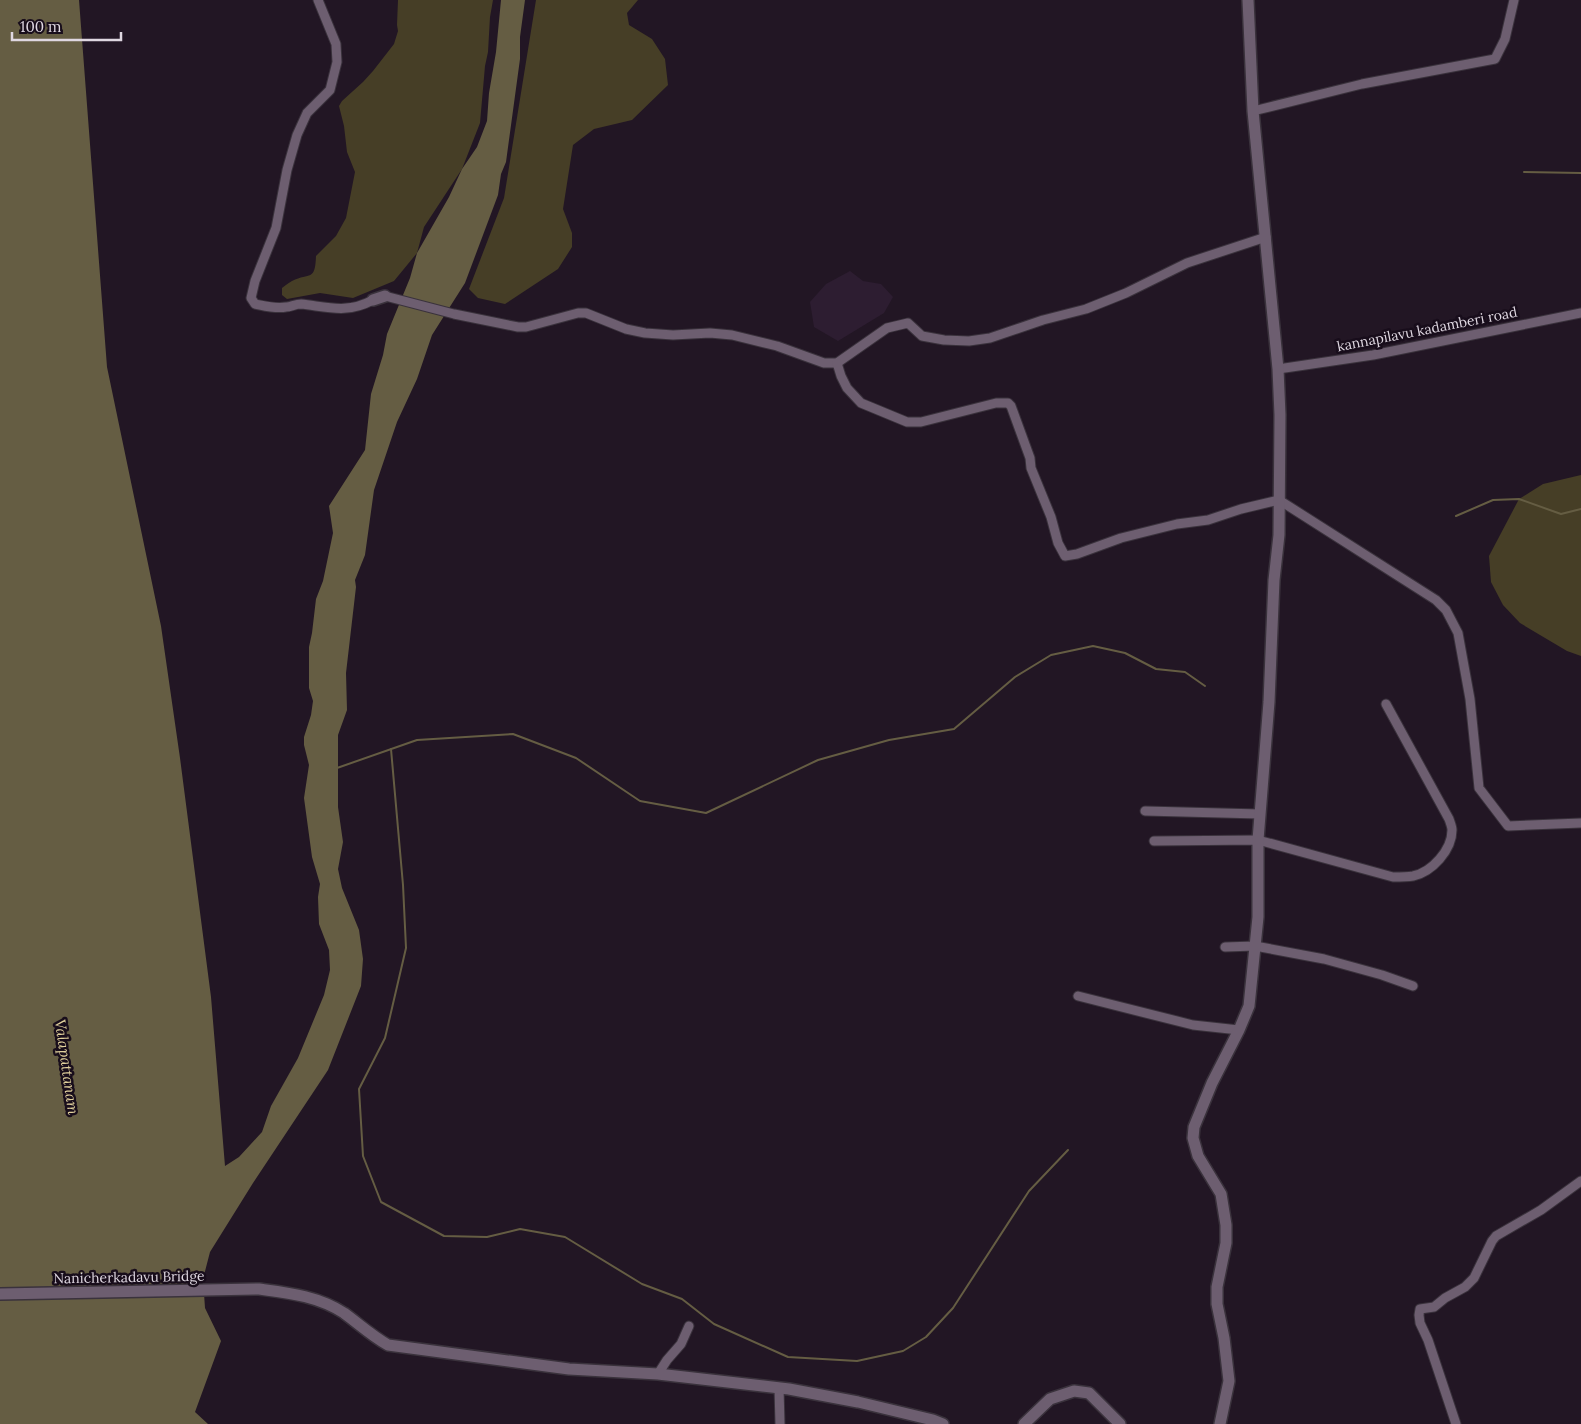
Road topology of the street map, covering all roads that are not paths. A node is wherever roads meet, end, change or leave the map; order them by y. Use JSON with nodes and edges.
{"nodes":[{"id":1,"x":318,"y":0,"type":"edge"},
{"id":2,"x":1248,"y":0,"type":"edge"},
{"id":3,"x":1514,"y":0,"type":"edge"},
{"id":4,"x":1253,"y":111,"type":"junction"},
{"id":5,"x":1266,"y":238,"type":"junction"},
{"id":6,"x":386,"y":296,"type":"joint"},
{"id":7,"x":373,"y":300,"type":"joint"},
{"id":8,"x":1581,"y":313,"type":"edge"},
{"id":9,"x":837,"y":363,"type":"junction"},
{"id":10,"x":1278,"y":369,"type":"junction"},
{"id":11,"x":1279,"y":500,"type":"junction"},
{"id":12,"x":1386,"y":704,"type":"dead end"},
{"id":13,"x":1145,"y":811,"type":"dead end"},
{"id":14,"x":1260,"y":814,"type":"junction"},
{"id":15,"x":1581,"y":822,"type":"edge"},
{"id":16,"x":1258,"y":840,"type":"junction"},
{"id":17,"x":1154,"y":841,"type":"dead end"},
{"id":18,"x":1255,"y":946,"type":"junction"},
{"id":19,"x":1225,"y":947,"type":"dead end"},
{"id":20,"x":1413,"y":986,"type":"dead end"},
{"id":21,"x":1078,"y":996,"type":"dead end"},
{"id":22,"x":1239,"y":1030,"type":"junction"},
{"id":23,"x":1581,"y":1181,"type":"edge"},
{"id":24,"x":0,"y":1294,"type":"edge"},
{"id":25,"x":689,"y":1326,"type":"dead end"},
{"id":26,"x":658,"y":1374,"type":"junction"},
{"id":27,"x":779,"y":1388,"type":"junction"},
{"id":28,"x":780,"y":1424,"type":"edge"},
{"id":29,"x":943,"y":1424,"type":"edge"},
{"id":30,"x":1024,"y":1424,"type":"edge"},
{"id":31,"x":1120,"y":1424,"type":"edge"},
{"id":32,"x":1220,"y":1424,"type":"edge"},
{"id":33,"x":1456,"y":1424,"type":"edge"}],
"edges":[{"from":1,"to":7,"type":"street"},
{"from":2,"to":4,"type":"main road"},
{"from":3,"to":4,"type":"street"},
{"from":4,"to":5,"type":"main road"},
{"from":5,"to":9,"type":"street"},
{"from":5,"to":10,"type":"main road"},
{"from":6,"to":7,"type":"main road"},
{"from":6,"to":9,"type":"street"},
{"from":8,"to":10,"type":"street","name":"kannapilavu kadamberi road"},
{"from":9,"to":11,"type":"street"},
{"from":10,"to":11,"type":"main road"},
{"from":11,"to":14,"type":"main road"},
{"from":11,"to":15,"type":"street"},
{"from":12,"to":16,"type":"street"},
{"from":13,"to":14,"type":"street"},
{"from":14,"to":16,"type":"main road"},
{"from":16,"to":17,"type":"street"},
{"from":16,"to":18,"type":"main road"},
{"from":18,"to":19,"type":"street"},
{"from":18,"to":20,"type":"street"},
{"from":18,"to":22,"type":"main road"},
{"from":21,"to":22,"type":"street"},
{"from":22,"to":32,"type":"main road"},
{"from":23,"to":33,"type":"street"},
{"from":24,"to":26,"type":"main road","name":"Nanicherkadavu Bridge"},
{"from":25,"to":26,"type":"street"},
{"from":26,"to":27,"type":"main road","name":"Nanicherkadavu Bridge"},
{"from":27,"to":28,"type":"street"},
{"from":27,"to":29,"type":"main road","name":"Nanicherkadavu Bridge"},
{"from":30,"to":31,"type":"main road"}]}
